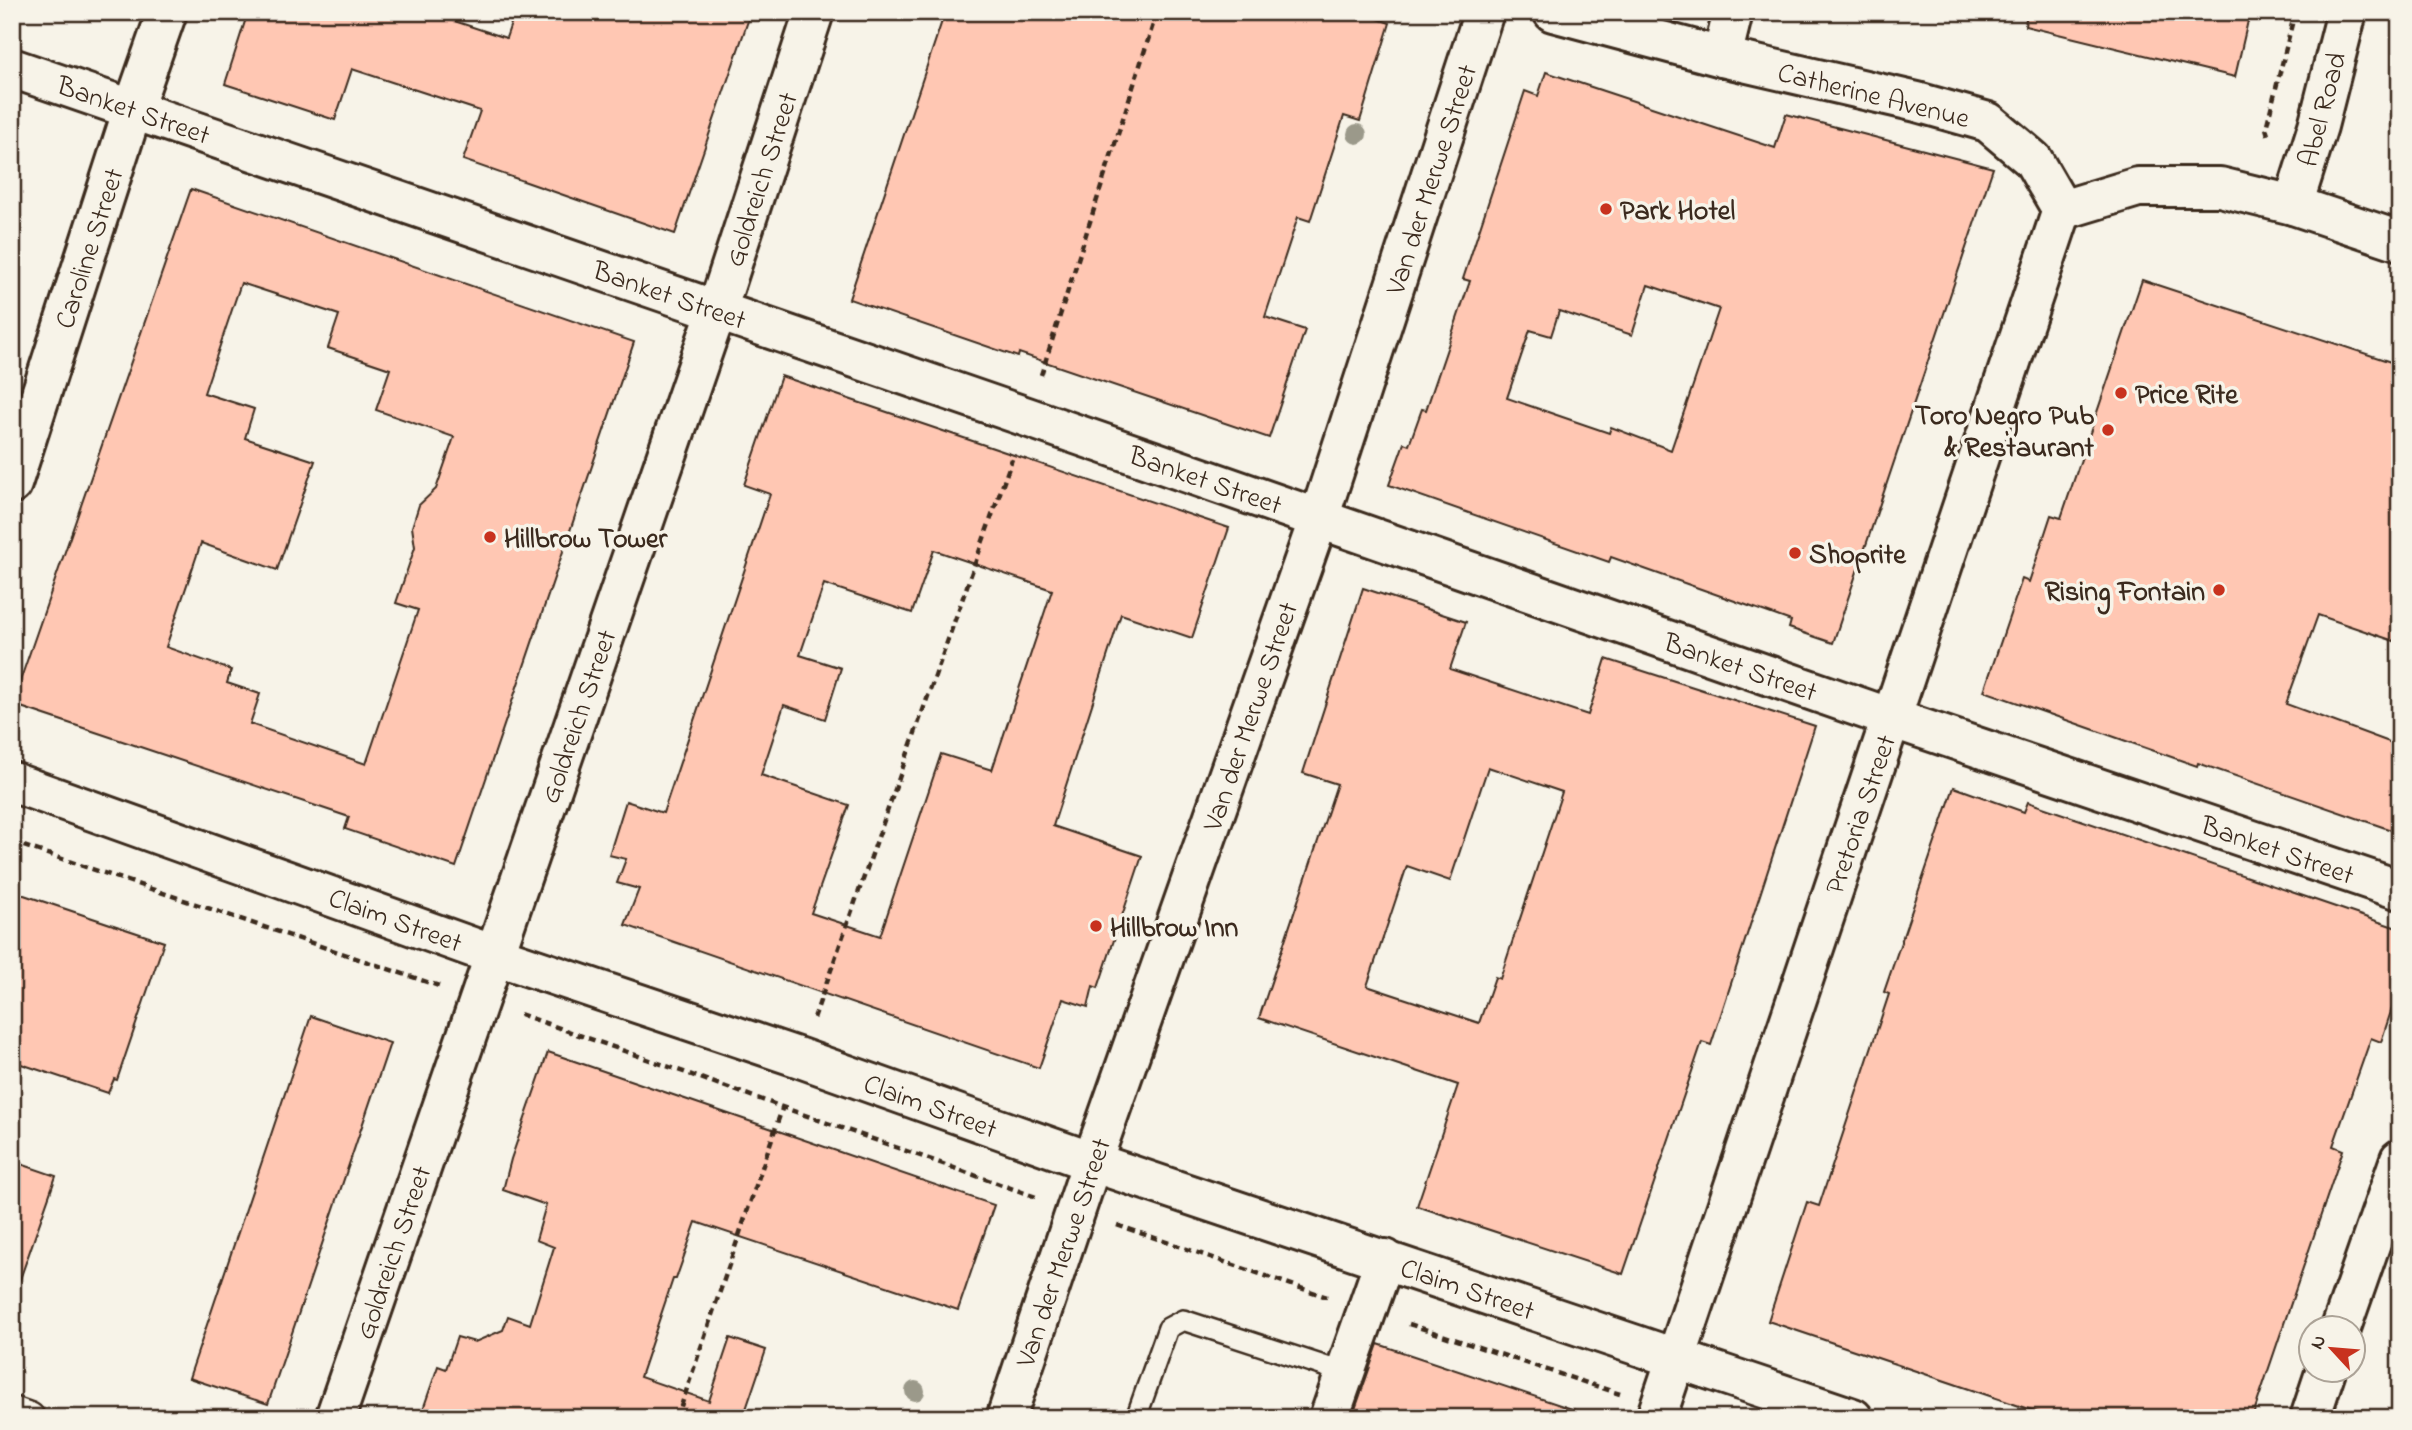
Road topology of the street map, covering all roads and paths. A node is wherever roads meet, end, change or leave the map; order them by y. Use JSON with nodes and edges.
{"nodes":[{"id":1,"x":167,"y":12,"type":"edge"},
{"id":2,"x":814,"y":12,"type":"edge"},
{"id":3,"x":1157,"y":12,"type":"edge"},
{"id":4,"x":1484,"y":12,"type":"edge"},
{"id":5,"x":1553,"y":12,"type":"edge"},
{"id":6,"x":1734,"y":12,"type":"edge"},
{"id":7,"x":2347,"y":12,"type":"edge"},
{"id":8,"x":1722,"y":57,"type":"junction"},
{"id":9,"x":12,"y":68,"type":"edge"},
{"id":10,"x":133,"y":108,"type":"junction"},
{"id":11,"x":2293,"y":205,"type":"junction"},
{"id":12,"x":2063,"y":210,"type":"junction"},
{"id":13,"x":2400,"y":241,"type":"edge"},
{"id":14,"x":717,"y":310,"type":"junction"},
{"id":15,"x":1027,"y":417,"type":"junction"},
{"id":16,"x":12,"y":484,"type":"edge"},
{"id":17,"x":1319,"y":518,"type":"junction"},
{"id":18,"x":1891,"y":718,"type":"junction"},
{"id":19,"x":12,"y":782,"type":"edge"},
{"id":20,"x":12,"y":842,"type":"edge"},
{"id":21,"x":2400,"y":890,"type":"edge"},
{"id":22,"x":494,"y":955,"type":"junction"},
{"id":23,"x":450,"y":990,"type":"dead end"},
{"id":24,"x":800,"y":1058,"type":"junction"},
{"id":25,"x":2400,"y":1159,"type":"edge"},
{"id":26,"x":1092,"y":1162,"type":"junction"},
{"id":27,"x":1385,"y":1259,"type":"junction"},
{"id":28,"x":2346,"y":1314,"type":"edge"},
{"id":29,"x":1676,"y":1358,"type":"junction"},
{"id":30,"x":1345,"y":1373,"type":"junction"},
{"id":31,"x":2321,"y":1384,"type":"edge"},
{"id":32,"x":12,"y":1412,"type":"edge"},
{"id":33,"x":29,"y":1418,"type":"edge"},
{"id":34,"x":335,"y":1418,"type":"edge"},
{"id":35,"x":677,"y":1418,"type":"edge"},
{"id":36,"x":1006,"y":1418,"type":"edge"},
{"id":37,"x":1136,"y":1418,"type":"edge"},
{"id":38,"x":1329,"y":1418,"type":"edge"},
{"id":39,"x":1656,"y":1418,"type":"edge"},
{"id":40,"x":1853,"y":1418,"type":"edge"},
{"id":41,"x":2310,"y":1418,"type":"edge"}],
"edges":[{"from":1,"to":10,"type":"street","name":"Caroline Street"},
{"from":2,"to":14,"type":"street","name":"Goldreich Street"},
{"from":3,"to":15,"type":"path"},
{"from":4,"to":17,"type":"street","name":"Van der Merwe Street"},
{"from":5,"to":8,"type":"street","name":"Catherine Avenue"},
{"from":6,"to":8,"type":"street"},
{"from":7,"to":11,"type":"street","name":"Abel Road"},
{"from":8,"to":12,"type":"street","name":"Catherine Avenue"},
{"from":9,"to":10,"type":"street","name":"Banket Street"},
{"from":10,"to":14,"type":"street","name":"Banket Street"},
{"from":10,"to":16,"type":"street","name":"Caroline Street"},
{"from":11,"to":12,"type":"street"},
{"from":11,"to":13,"type":"street"},
{"from":12,"to":18,"type":"street","name":"Pretoria Street"},
{"from":14,"to":15,"type":"street","name":"Banket Street"},
{"from":14,"to":22,"type":"street","name":"Goldreich Street"},
{"from":15,"to":17,"type":"street","name":"Banket Street"},
{"from":15,"to":24,"type":"path"},
{"from":17,"to":18,"type":"street","name":"Banket Street"},
{"from":17,"to":26,"type":"street","name":"Van der Merwe Street"},
{"from":18,"to":21,"type":"street","name":"Banket Street"},
{"from":18,"to":29,"type":"street","name":"Pretoria Street"},
{"from":19,"to":22,"type":"street","name":"Claim Street"},
{"from":20,"to":23,"type":"path"},
{"from":22,"to":24,"type":"street","name":"Claim Street"},
{"from":22,"to":34,"type":"street","name":"Goldreich Street"},
{"from":24,"to":26,"type":"street","name":"Claim Street"},
{"from":24,"to":35,"type":"path"},
{"from":25,"to":28,"type":"street"},
{"from":26,"to":27,"type":"street","name":"Claim Street"},
{"from":26,"to":36,"type":"street","name":"Van der Merwe Street"},
{"from":27,"to":29,"type":"street","name":"Claim Street"},
{"from":27,"to":30,"type":"street"},
{"from":29,"to":39,"type":"street","name":"Pretoria Street"},
{"from":29,"to":40,"type":"street","name":"Claim Street"},
{"from":30,"to":37,"type":"lane"},
{"from":30,"to":38,"type":"street"},
{"from":31,"to":41,"type":"street"},
{"from":32,"to":33,"type":"street"}]}
